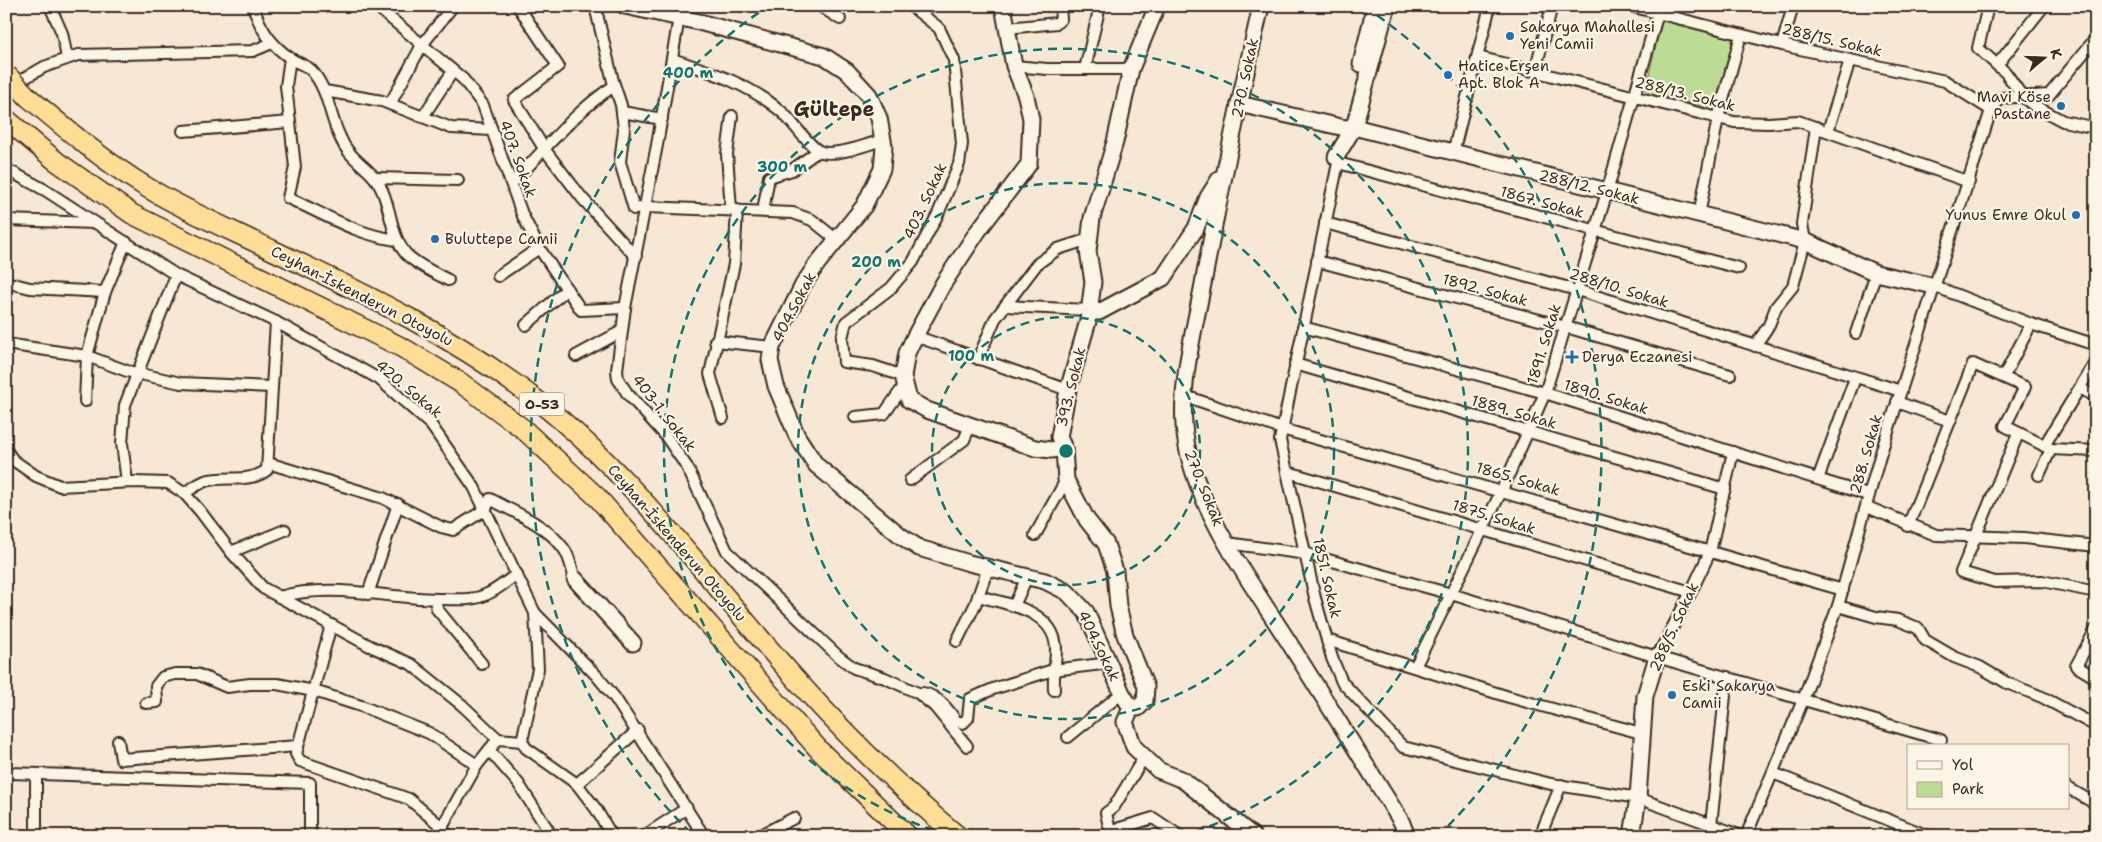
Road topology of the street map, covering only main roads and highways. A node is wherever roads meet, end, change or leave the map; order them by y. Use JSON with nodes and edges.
{"nodes":[{"id":1,"x":6,"y":75,"type":"edge"},
{"id":2,"x":6,"y":119,"type":"edge"},
{"id":3,"x":908,"y":836,"type":"edge"},
{"id":4,"x":958,"y":836,"type":"edge"}],
"edges":[{"from":1,"to":4,"type":"highway","name":"Ceyhan-İskenderun Otoyolu","number":"O-53","bridge":true},
{"from":2,"to":3,"type":"highway","name":"Ceyhan-İskenderun Otoyolu","number":"O-53"}]}
